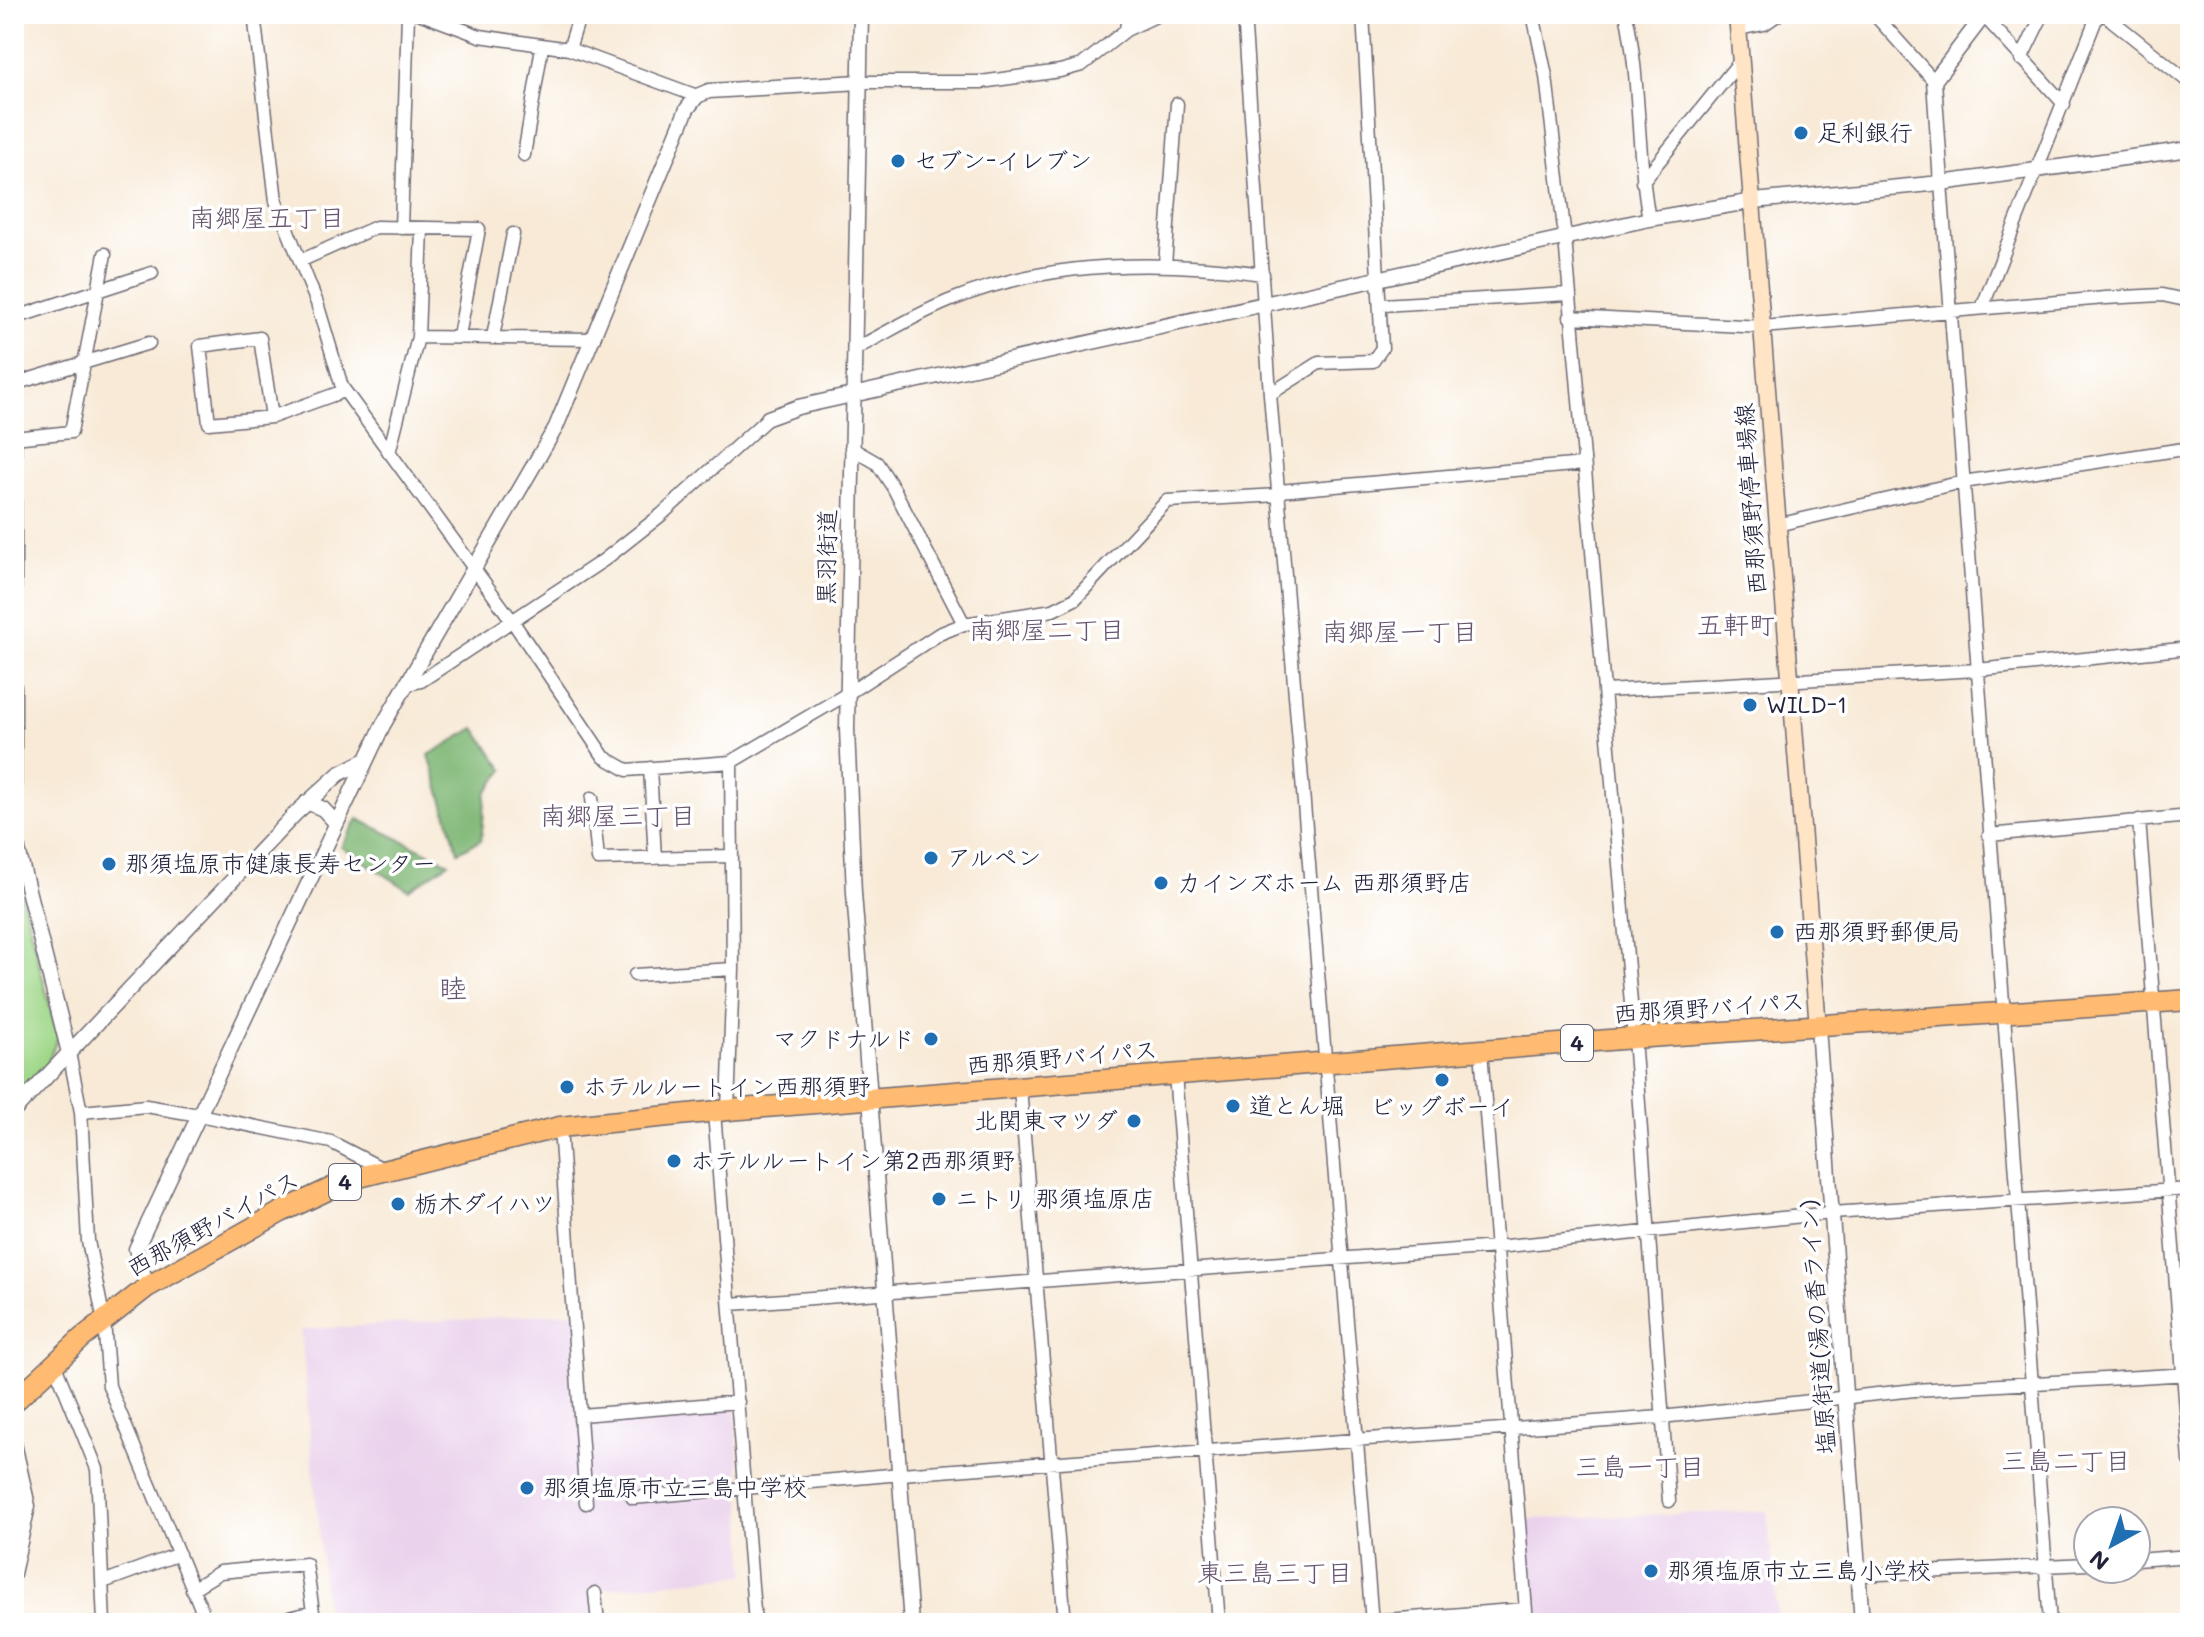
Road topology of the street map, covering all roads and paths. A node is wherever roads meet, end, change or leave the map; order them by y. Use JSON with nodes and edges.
{"nodes":[{"id":1,"x":254,"y":14,"type":"edge"},
{"id":2,"x":408,"y":14,"type":"edge"},
{"id":3,"x":421,"y":14,"type":"edge"},
{"id":4,"x":580,"y":14,"type":"edge"},
{"id":5,"x":861,"y":14,"type":"edge"},
{"id":6,"x":1128,"y":14,"type":"edge"},
{"id":7,"x":1160,"y":14,"type":"edge"},
{"id":8,"x":1244,"y":14,"type":"edge"},
{"id":9,"x":1363,"y":14,"type":"edge"},
{"id":10,"x":1533,"y":14,"type":"edge"},
{"id":11,"x":1626,"y":14,"type":"edge"},
{"id":12,"x":1777,"y":14,"type":"edge"},
{"id":13,"x":1874,"y":14,"type":"edge"},
{"id":14,"x":2043,"y":14,"type":"edge"},
{"id":15,"x":2101,"y":14,"type":"edge"},
{"id":16,"x":1984,"y":15,"type":"edge"},
{"id":17,"x":1738,"y":21,"type":"edge"},
{"id":18,"x":1126,"y":30,"type":"junction"},
{"id":19,"x":542,"y":47,"type":"junction"},
{"id":20,"x":569,"y":49,"type":"junction"},
{"id":21,"x":2021,"y":59,"type":"junction"},
{"id":22,"x":1741,"y":60,"type":"junction"},
{"id":23,"x":1934,"y":81,"type":"junction"},
{"id":24,"x":860,"y":82,"type":"junction"},
{"id":25,"x":2190,"y":83,"type":"edge"},
{"id":26,"x":697,"y":96,"type":"junction"},
{"id":27,"x":1177,"y":104,"type":"dead end"},
{"id":28,"x":2064,"y":104,"type":"junction"},
{"id":29,"x":2190,"y":149,"type":"edge"},
{"id":30,"x":524,"y":155,"type":"dead end"},
{"id":31,"x":2039,"y":169,"type":"junction"},
{"id":32,"x":1642,"y":182,"type":"junction"},
{"id":33,"x":1941,"y":183,"type":"junction"},
{"id":34,"x":1754,"y":201,"type":"junction"},
{"id":35,"x":1649,"y":219,"type":"junction"},
{"id":36,"x":401,"y":228,"type":"junction"},
{"id":37,"x":422,"y":228,"type":"junction"},
{"id":38,"x":513,"y":234,"type":"dead end"},
{"id":39,"x":1565,"y":238,"type":"junction"},
{"id":40,"x":105,"y":254,"type":"dead end"},
{"id":41,"x":300,"y":261,"type":"junction"},
{"id":42,"x":1165,"y":265,"type":"junction"},
{"id":43,"x":152,"y":273,"type":"dead end"},
{"id":44,"x":1263,"y":274,"type":"junction"},
{"id":45,"x":1379,"y":279,"type":"junction"},
{"id":46,"x":98,"y":290,"type":"junction"},
{"id":47,"x":1568,"y":294,"type":"junction"},
{"id":48,"x":2190,"y":301,"type":"edge"},
{"id":49,"x":1264,"y":305,"type":"junction"},
{"id":50,"x":1382,"y":305,"type":"junction"},
{"id":51,"x":1982,"y":308,"type":"junction"},
{"id":52,"x":1950,"y":312,"type":"junction"},
{"id":53,"x":1570,"y":317,"type":"junction"},
{"id":54,"x":14,"y":318,"type":"edge"},
{"id":55,"x":1762,"y":327,"type":"junction"},
{"id":56,"x":459,"y":336,"type":"junction"},
{"id":57,"x":418,"y":337,"type":"junction"},
{"id":58,"x":493,"y":337,"type":"junction"},
{"id":59,"x":594,"y":339,"type":"junction"},
{"id":60,"x":149,"y":343,"type":"dead end"},
{"id":61,"x":855,"y":349,"type":"junction"},
{"id":62,"x":87,"y":362,"type":"junction"},
{"id":63,"x":14,"y":384,"type":"edge"},
{"id":64,"x":344,"y":391,"type":"junction"},
{"id":65,"x":1270,"y":394,"type":"junction"},
{"id":66,"x":852,"y":397,"type":"junction"},
{"id":67,"x":272,"y":417,"type":"junction"},
{"id":68,"x":768,"y":418,"type":"joint"},
{"id":69,"x":14,"y":438,"type":"edge"},
{"id":70,"x":14,"y":446,"type":"edge"},
{"id":71,"x":851,"y":448,"type":"junction"},
{"id":72,"x":2190,"y":448,"type":"edge"},
{"id":73,"x":389,"y":453,"type":"junction"},
{"id":74,"x":1584,"y":464,"type":"junction"},
{"id":75,"x":15,"y":472,"type":"edge"},
{"id":76,"x":1963,"y":482,"type":"junction"},
{"id":77,"x":1280,"y":493,"type":"junction"},
{"id":78,"x":1777,"y":525,"type":"junction"},
{"id":79,"x":15,"y":531,"type":"edge"},
{"id":80,"x":475,"y":569,"type":"junction"},
{"id":81,"x":15,"y":599,"type":"edge"},
{"id":82,"x":513,"y":622,"type":"junction"},
{"id":83,"x":964,"y":624,"type":"junction"},
{"id":84,"x":2190,"y":648,"type":"edge"},
{"id":85,"x":14,"y":665,"type":"edge"},
{"id":86,"x":1977,"y":670,"type":"junction"},
{"id":87,"x":1790,"y":681,"type":"junction"},
{"id":88,"x":405,"y":685,"type":"junction"},
{"id":89,"x":14,"y":687,"type":"edge"},
{"id":90,"x":1605,"y":691,"type":"junction"},
{"id":91,"x":847,"y":694,"type":"junction"},
{"id":92,"x":366,"y":760,"type":"junction"},
{"id":93,"x":731,"y":762,"type":"junction"},
{"id":94,"x":650,"y":768,"type":"junction"},
{"id":95,"x":592,"y":798,"type":"dead end"},
{"id":96,"x":307,"y":802,"type":"junction"},
{"id":97,"x":2190,"y":816,"type":"edge"},
{"id":98,"x":2139,"y":820,"type":"junction"},
{"id":99,"x":336,"y":823,"type":"junction"},
{"id":100,"x":1989,"y":835,"type":"junction"},
{"id":101,"x":732,"y":856,"type":"junction"},
{"id":102,"x":655,"y":858,"type":"junction"},
{"id":103,"x":733,"y":969,"type":"junction"},
{"id":104,"x":635,"y":975,"type":"dead end"},
{"id":105,"x":2190,"y":1000,"type":"edge"},
{"id":106,"x":2152,"y":1003,"type":"junction"},
{"id":107,"x":2002,"y":1013,"type":"junction"},
{"id":108,"x":1818,"y":1027,"type":"junction"},
{"id":109,"x":1634,"y":1038,"type":"junction"},
{"id":110,"x":1481,"y":1051,"type":"junction"},
{"id":111,"x":69,"y":1053,"type":"junction"},
{"id":112,"x":1327,"y":1063,"type":"junction"},
{"id":113,"x":1175,"y":1074,"type":"junction"},
{"id":114,"x":1020,"y":1088,"type":"junction"},
{"id":115,"x":872,"y":1099,"type":"junction"},
{"id":116,"x":14,"y":1111,"type":"edge"},
{"id":117,"x":721,"y":1111,"type":"junction"},
{"id":118,"x":81,"y":1112,"type":"junction"},
{"id":119,"x":199,"y":1115,"type":"junction"},
{"id":120,"x":560,"y":1127,"type":"junction"},
{"id":121,"x":383,"y":1169,"type":"junction"},
{"id":122,"x":2190,"y":1189,"type":"edge"},
{"id":123,"x":2169,"y":1190,"type":"junction"},
{"id":124,"x":2017,"y":1202,"type":"junction"},
{"id":125,"x":1832,"y":1213,"type":"junction"},
{"id":126,"x":1649,"y":1234,"type":"junction"},
{"id":127,"x":1497,"y":1247,"type":"junction"},
{"id":128,"x":1343,"y":1258,"type":"junction"},
{"id":129,"x":1191,"y":1268,"type":"junction"},
{"id":130,"x":1037,"y":1280,"type":"junction"},
{"id":131,"x":147,"y":1287,"type":"junction"},
{"id":132,"x":887,"y":1293,"type":"junction"},
{"id":133,"x":731,"y":1304,"type":"junction"},
{"id":134,"x":104,"y":1321,"type":"junction"},
{"id":135,"x":54,"y":1363,"type":"junction"},
{"id":136,"x":2186,"y":1374,"type":"edge"},
{"id":137,"x":2032,"y":1384,"type":"junction"},
{"id":138,"x":1846,"y":1397,"type":"junction"},
{"id":139,"x":14,"y":1402,"type":"edge"},
{"id":140,"x":738,"y":1402,"type":"junction"},
{"id":141,"x":581,"y":1415,"type":"junction"},
{"id":142,"x":1661,"y":1417,"type":"junction"},
{"id":143,"x":1512,"y":1429,"type":"junction"},
{"id":144,"x":14,"y":1439,"type":"edge"},
{"id":145,"x":1356,"y":1440,"type":"junction"},
{"id":146,"x":1206,"y":1451,"type":"junction"},
{"id":147,"x":2190,"y":1461,"type":"edge"},
{"id":148,"x":1051,"y":1464,"type":"junction"},
{"id":149,"x":901,"y":1474,"type":"junction"},
{"id":150,"x":746,"y":1487,"type":"junction"},
{"id":151,"x":633,"y":1498,"type":"dead end"},
{"id":152,"x":1669,"y":1501,"type":"dead end"},
{"id":153,"x":586,"y":1503,"type":"dead end"},
{"id":154,"x":179,"y":1554,"type":"junction"},
{"id":155,"x":2190,"y":1556,"type":"edge"},
{"id":156,"x":2152,"y":1559,"type":"edge"},
{"id":157,"x":2072,"y":1565,"type":"edge"},
{"id":158,"x":2045,"y":1567,"type":"junction"},
{"id":159,"x":14,"y":1574,"type":"edge"},
{"id":160,"x":1858,"y":1575,"type":"junction"},
{"id":161,"x":103,"y":1582,"type":"junction"},
{"id":162,"x":192,"y":1589,"type":"junction"},
{"id":163,"x":595,"y":1593,"type":"dead end"},
{"id":164,"x":1525,"y":1609,"type":"junction"},
{"id":165,"x":1372,"y":1622,"type":"edge"},
{"id":166,"x":104,"y":1623,"type":"edge"},
{"id":167,"x":207,"y":1623,"type":"edge"},
{"id":168,"x":268,"y":1623,"type":"edge"},
{"id":169,"x":598,"y":1623,"type":"edge"},
{"id":170,"x":755,"y":1623,"type":"edge"},
{"id":171,"x":911,"y":1623,"type":"edge"},
{"id":172,"x":1065,"y":1623,"type":"edge"},
{"id":173,"x":1219,"y":1623,"type":"edge"},
{"id":174,"x":1349,"y":1623,"type":"edge"},
{"id":175,"x":1527,"y":1623,"type":"edge"},
{"id":176,"x":1862,"y":1623,"type":"edge"},
{"id":177,"x":2050,"y":1623,"type":"edge"}],
"edges":[{"from":1,"to":41,"type":"street"},
{"from":2,"to":36,"type":"street"},
{"from":3,"to":19,"type":"street"},
{"from":4,"to":20,"type":"street"},
{"from":5,"to":24,"type":"street","name":"黒羽街道"},
{"from":6,"to":18,"type":"street"},
{"from":7,"to":18,"type":"street"},
{"from":8,"to":44,"type":"street"},
{"from":9,"to":45,"type":"street"},
{"from":10,"to":39,"type":"street"},
{"from":11,"to":32,"type":"street"},
{"from":12,"to":17,"type":"street"},
{"from":13,"to":23,"type":"street"},
{"from":14,"to":21,"type":"street"},
{"from":15,"to":25,"type":"street"},
{"from":15,"to":28,"type":"street"},
{"from":16,"to":21,"type":"street"},
{"from":16,"to":23,"type":"street"},
{"from":17,"to":22,"type":"main road","name":"西那須野停車場線"},
{"from":18,"to":24,"type":"street"},
{"from":19,"to":20,"type":"street"},
{"from":19,"to":30,"type":"street"},
{"from":20,"to":26,"type":"street"},
{"from":21,"to":28,"type":"street"},
{"from":22,"to":32,"type":"street"},
{"from":22,"to":34,"type":"main road","name":"西那須野停車場線"},
{"from":23,"to":33,"type":"street"},
{"from":24,"to":26,"type":"street"},
{"from":24,"to":61,"type":"street","name":"黒羽街道"},
{"from":26,"to":59,"type":"street"},
{"from":27,"to":42,"type":"street"},
{"from":28,"to":31,"type":"street"},
{"from":29,"to":31,"type":"street"},
{"from":31,"to":33,"type":"street"},
{"from":31,"to":51,"type":"street"},
{"from":32,"to":35,"type":"street"},
{"from":33,"to":34,"type":"street"},
{"from":33,"to":52,"type":"street"},
{"from":34,"to":35,"type":"street"},
{"from":34,"to":55,"type":"main road","name":"西那須野停車場線"},
{"from":35,"to":39,"type":"street"},
{"from":36,"to":37,"type":"street"},
{"from":36,"to":41,"type":"street"},
{"from":37,"to":56,"type":"street"},
{"from":37,"to":57,"type":"street"},
{"from":38,"to":58,"type":"street"},
{"from":39,"to":45,"type":"street"},
{"from":39,"to":47,"type":"street"},
{"from":40,"to":46,"type":"street"},
{"from":41,"to":64,"type":"street"},
{"from":42,"to":44,"type":"street"},
{"from":42,"to":61,"type":"street"},
{"from":43,"to":46,"type":"street"},
{"from":44,"to":49,"type":"street"},
{"from":45,"to":49,"type":"street"},
{"from":45,"to":50,"type":"street"},
{"from":46,"to":54,"type":"street"},
{"from":46,"to":62,"type":"street"},
{"from":47,"to":50,"type":"street"},
{"from":47,"to":53,"type":"street"},
{"from":48,"to":51,"type":"street"},
{"from":49,"to":65,"type":"street"},
{"from":49,"to":66,"type":"street"},
{"from":50,"to":65,"type":"street"},
{"from":51,"to":52,"type":"street"},
{"from":52,"to":55,"type":"street"},
{"from":52,"to":76,"type":"street"},
{"from":53,"to":55,"type":"street"},
{"from":53,"to":74,"type":"street"},
{"from":55,"to":78,"type":"main road","name":"西那須野停車場線"},
{"from":56,"to":57,"type":"street"},
{"from":56,"to":58,"type":"street"},
{"from":57,"to":73,"type":"street"},
{"from":58,"to":59,"type":"street"},
{"from":59,"to":80,"type":"street"},
{"from":60,"to":62,"type":"street"},
{"from":61,"to":66,"type":"street","name":"黒羽街道"},
{"from":62,"to":63,"type":"street"},
{"from":62,"to":69,"type":"street"},
{"from":64,"to":67,"type":"street"},
{"from":64,"to":73,"type":"street"},
{"from":65,"to":77,"type":"street"},
{"from":66,"to":68,"type":"street"},
{"from":66,"to":71,"type":"street","name":"黒羽街道"},
{"from":67,"to":67,"type":"street"},
{"from":68,"to":82,"type":"street"},
{"from":70,"to":75,"type":"street"},
{"from":71,"to":83,"type":"street"},
{"from":71,"to":91,"type":"street","name":"黒羽街道"},
{"from":72,"to":76,"type":"street"},
{"from":73,"to":80,"type":"street"},
{"from":74,"to":77,"type":"street"},
{"from":74,"to":90,"type":"street"},
{"from":75,"to":79,"type":"street"},
{"from":76,"to":78,"type":"street"},
{"from":76,"to":86,"type":"street"},
{"from":77,"to":83,"type":"street"},
{"from":77,"to":112,"type":"street"},
{"from":78,"to":87,"type":"main road","name":"西那須野停車場線"},
{"from":79,"to":81,"type":"street"},
{"from":80,"to":82,"type":"street"},
{"from":80,"to":88,"type":"street"},
{"from":81,"to":85,"type":"street"},
{"from":82,"to":88,"type":"street"},
{"from":82,"to":94,"type":"street"},
{"from":83,"to":91,"type":"street"},
{"from":84,"to":86,"type":"street"},
{"from":86,"to":87,"type":"street"},
{"from":86,"to":100,"type":"street"},
{"from":87,"to":90,"type":"street"},
{"from":87,"to":108,"type":"main road","name":"西那須野停車場線"},
{"from":88,"to":92,"type":"street"},
{"from":89,"to":111,"type":"street"},
{"from":90,"to":109,"type":"street"},
{"from":91,"to":93,"type":"street"},
{"from":91,"to":115,"type":"street","name":"黒羽街道"},
{"from":92,"to":96,"type":"street"},
{"from":92,"to":99,"type":"street"},
{"from":93,"to":94,"type":"street"},
{"from":93,"to":101,"type":"street"},
{"from":94,"to":102,"type":"street"},
{"from":95,"to":102,"type":"street"},
{"from":96,"to":99,"type":"street"},
{"from":96,"to":111,"type":"street"},
{"from":97,"to":98,"type":"street"},
{"from":98,"to":100,"type":"street"},
{"from":98,"to":106,"type":"street"},
{"from":99,"to":119,"type":"street"},
{"from":100,"to":107,"type":"street"},
{"from":101,"to":102,"type":"street"},
{"from":101,"to":103,"type":"street"},
{"from":103,"to":104,"type":"street"},
{"from":103,"to":117,"type":"street"},
{"from":105,"to":106,"type":"highway","name":"西那須野バイパス","number":"4"},
{"from":106,"to":107,"type":"highway","name":"西那須野バイパス","number":"4"},
{"from":106,"to":123,"type":"street"},
{"from":107,"to":108,"type":"highway","name":"西那須野バイパス","number":"4"},
{"from":107,"to":124,"type":"street"},
{"from":108,"to":109,"type":"highway","name":"西那須野バイパス","number":"4"},
{"from":108,"to":125,"type":"street","name":"塩原街道(湯の香ライン)"},
{"from":109,"to":110,"type":"highway","name":"西那須野バイパス","number":"4"},
{"from":109,"to":126,"type":"street"},
{"from":110,"to":112,"type":"highway","name":"西那須野バイパス","number":"4"},
{"from":110,"to":127,"type":"street"},
{"from":111,"to":116,"type":"street"},
{"from":111,"to":118,"type":"street"},
{"from":112,"to":113,"type":"highway","name":"西那須野バイパス","number":"4"},
{"from":112,"to":128,"type":"street"},
{"from":113,"to":114,"type":"highway","name":"西那須野バイパス","number":"4"},
{"from":113,"to":129,"type":"street"},
{"from":114,"to":115,"type":"highway","name":"西那須野バイパス","number":"4"},
{"from":114,"to":130,"type":"street"},
{"from":115,"to":117,"type":"highway","name":"西那須野バイパス","number":"4"},
{"from":115,"to":132,"type":"street","name":"黒羽街道"},
{"from":117,"to":120,"type":"highway","name":"西那須野バイパス","number":"4"},
{"from":117,"to":133,"type":"street"},
{"from":118,"to":119,"type":"street"},
{"from":118,"to":134,"type":"street"},
{"from":119,"to":121,"type":"street"},
{"from":119,"to":131,"type":"street"},
{"from":120,"to":121,"type":"highway","name":"西那須野バイパス","number":"4"},
{"from":120,"to":141,"type":"street"},
{"from":121,"to":131,"type":"highway","name":"西那須野バイパス","number":"4"},
{"from":122,"to":123,"type":"street"},
{"from":123,"to":124,"type":"street"},
{"from":123,"to":136,"type":"street"},
{"from":124,"to":125,"type":"street"},
{"from":124,"to":137,"type":"street"},
{"from":125,"to":126,"type":"street"},
{"from":125,"to":138,"type":"street","name":"塩原街道(湯の香ライン)"},
{"from":126,"to":127,"type":"street"},
{"from":126,"to":142,"type":"street"},
{"from":127,"to":128,"type":"street"},
{"from":127,"to":143,"type":"street"},
{"from":128,"to":129,"type":"street"},
{"from":128,"to":145,"type":"street"},
{"from":129,"to":130,"type":"street"},
{"from":129,"to":146,"type":"street"},
{"from":130,"to":132,"type":"street"},
{"from":130,"to":148,"type":"street"},
{"from":131,"to":134,"type":"highway","name":"西那須野バイパス","number":"4"},
{"from":132,"to":133,"type":"street"},
{"from":132,"to":149,"type":"street","name":"黒羽街道"},
{"from":133,"to":140,"type":"street"},
{"from":134,"to":135,"type":"highway","name":"西那須野バイパス","number":"4"},
{"from":134,"to":154,"type":"street"},
{"from":135,"to":139,"type":"highway","name":"西那須野バイパス","number":"4"},
{"from":135,"to":161,"type":"street"},
{"from":136,"to":137,"type":"street"},
{"from":136,"to":147,"type":"street"},
{"from":137,"to":138,"type":"street"},
{"from":137,"to":158,"type":"street"},
{"from":138,"to":142,"type":"street"},
{"from":138,"to":160,"type":"street","name":"塩原街道(湯の香ライン)"},
{"from":140,"to":141,"type":"street"},
{"from":140,"to":150,"type":"street"},
{"from":141,"to":153,"type":"street"},
{"from":142,"to":143,"type":"street"},
{"from":142,"to":152,"type":"street"},
{"from":143,"to":145,"type":"street"},
{"from":143,"to":164,"type":"street"},
{"from":144,"to":159,"type":"street"},
{"from":145,"to":146,"type":"street"},
{"from":145,"to":165,"type":"street"},
{"from":146,"to":148,"type":"street"},
{"from":146,"to":173,"type":"street"},
{"from":148,"to":149,"type":"street"},
{"from":148,"to":172,"type":"street"},
{"from":149,"to":150,"type":"street"},
{"from":149,"to":171,"type":"street","name":"黒羽街道"},
{"from":150,"to":151,"type":"street"},
{"from":150,"to":170,"type":"street"},
{"from":154,"to":161,"type":"street"},
{"from":154,"to":162,"type":"street"},
{"from":155,"to":156,"type":"street"},
{"from":157,"to":158,"type":"street"},
{"from":158,"to":160,"type":"street"},
{"from":158,"to":177,"type":"street"},
{"from":160,"to":176,"type":"street","name":"塩原街道(湯の香ライン)"},
{"from":161,"to":166,"type":"street"},
{"from":162,"to":167,"type":"street"},
{"from":162,"to":168,"type":"street"},
{"from":163,"to":169,"type":"street"},
{"from":164,"to":165,"type":"street"},
{"from":164,"to":175,"type":"street"},
{"from":165,"to":174,"type":"street"}]}
